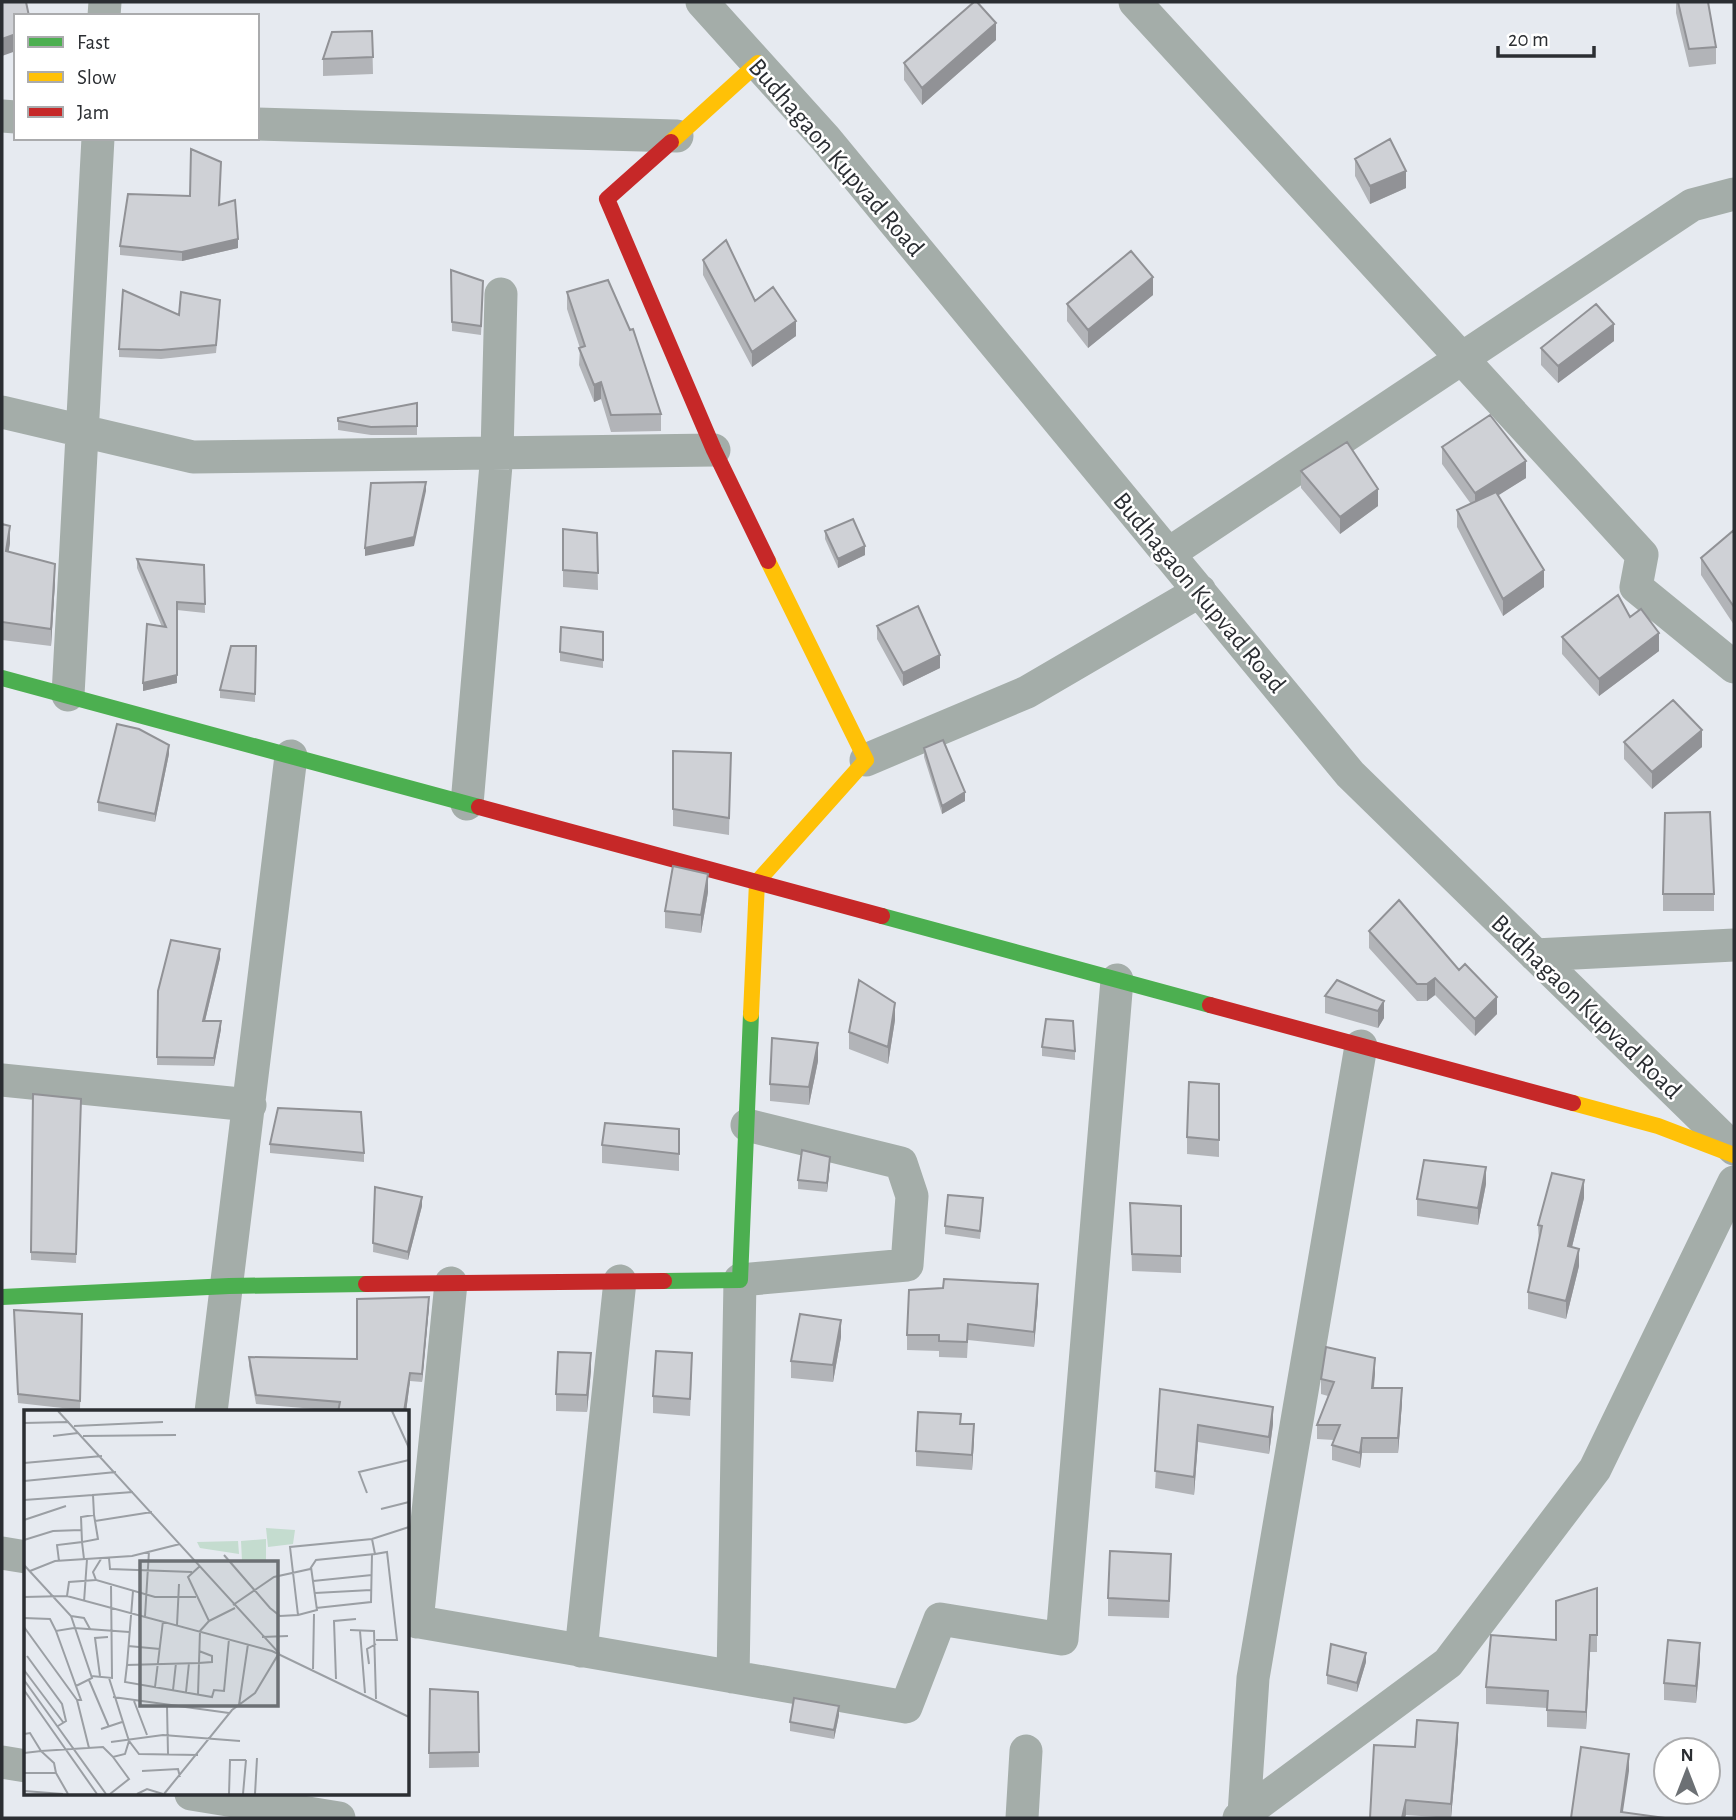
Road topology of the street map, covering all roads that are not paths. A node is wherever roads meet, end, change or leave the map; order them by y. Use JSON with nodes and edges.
{"nodes":[{"id":1,"x":702,"y":2,"type":"edge"},
{"id":2,"x":1135,"y":2,"type":"edge"},
{"id":3,"x":758,"y":63,"type":"junction"},
{"id":4,"x":259,"y":124,"type":"edge"},
{"id":5,"x":677,"y":136,"type":"junction"},
{"id":6,"x":98,"y":140,"type":"edge"},
{"id":7,"x":1734,"y":194,"type":"edge"},
{"id":8,"x":501,"y":293,"type":"dead end"},
{"id":9,"x":1463,"y":358,"type":"junction"},
{"id":10,"x":2,"y":412,"type":"edge"},
{"id":11,"x":82,"y":432,"type":"junction"},
{"id":12,"x":714,"y":450,"type":"junction"},
{"id":13,"x":497,"y":453,"type":"junction"},
{"id":14,"x":1168,"y":554,"type":"junction"},
{"id":15,"x":1200,"y":591,"type":"junction"},
{"id":16,"x":1734,"y":667,"type":"edge"},
{"id":17,"x":2,"y":678,"type":"edge"},
{"id":18,"x":68,"y":695,"type":"junction"},
{"id":19,"x":291,"y":756,"type":"junction"},
{"id":20,"x":866,"y":760,"type":"junction"},
{"id":21,"x":467,"y":804,"type":"junction"},
{"id":22,"x":757,"y":882,"type":"junction"},
{"id":23,"x":1734,"y":944,"type":"edge"},
{"id":24,"x":1535,"y":955,"type":"junction"},
{"id":25,"x":1117,"y":980,"type":"junction"},
{"id":26,"x":1361,"y":1045,"type":"junction"},
{"id":27,"x":2,"y":1080,"type":"edge"},
{"id":28,"x":250,"y":1105,"type":"junction"},
{"id":29,"x":747,"y":1125,"type":"junction"},
{"id":30,"x":1734,"y":1149,"type":"edge"},
{"id":31,"x":1734,"y":1155,"type":"edge"},
{"id":32,"x":1734,"y":1182,"type":"edge"},
{"id":33,"x":740,"y":1280,"type":"junction"},
{"id":34,"x":620,"y":1281,"type":"junction"},
{"id":35,"x":451,"y":1283,"type":"junction"},
{"id":36,"x":229,"y":1286,"type":"junction"},
{"id":37,"x":2,"y":1297,"type":"edge"},
{"id":38,"x":211,"y":1410,"type":"edge"},
{"id":39,"x":420,"y":1460,"type":"edge"},
{"id":40,"x":2,"y":1553,"type":"edge"},
{"id":41,"x":24,"y":1557,"type":"edge"},
{"id":42,"x":412,"y":1621,"type":"edge"},
{"id":43,"x":581,"y":1651,"type":"junction"},
{"id":44,"x":733,"y":1677,"type":"junction"},
{"id":45,"x":1026,"y":1751,"type":"dead end"},
{"id":46,"x":2,"y":1762,"type":"edge"},
{"id":47,"x":24,"y":1766,"type":"edge"},
{"id":48,"x":203,"y":1796,"type":"edge"},
{"id":49,"x":1241,"y":1816,"type":"edge"},
{"id":50,"x":339,"y":1818,"type":"edge"},
{"id":51,"x":1022,"y":1818,"type":"edge"}],
"edges":[{"from":1,"to":3,"type":"street","name":"Budhagaon Kupvad Road"},
{"from":2,"to":9,"type":"street"},
{"from":3,"to":5,"type":"street"},
{"from":3,"to":14,"type":"street","name":"Budhagaon Kupvad Road"},
{"from":4,"to":5,"type":"street"},
{"from":5,"to":12,"type":"street"},
{"from":6,"to":11,"type":"street"},
{"from":7,"to":9,"type":"street"},
{"from":8,"to":13,"type":"street"},
{"from":9,"to":14,"type":"street"},
{"from":9,"to":16,"type":"street"},
{"from":10,"to":11,"type":"street"},
{"from":11,"to":13,"type":"street"},
{"from":11,"to":18,"type":"street"},
{"from":12,"to":13,"type":"street"},
{"from":12,"to":20,"type":"street"},
{"from":13,"to":21,"type":"street"},
{"from":14,"to":15,"type":"street","name":"Budhagaon Kupvad Road"},
{"from":15,"to":20,"type":"street"},
{"from":15,"to":24,"type":"street","name":"Budhagaon Kupvad Road"},
{"from":17,"to":18,"type":"street"},
{"from":18,"to":19,"type":"street"},
{"from":19,"to":21,"type":"street"},
{"from":19,"to":28,"type":"street"},
{"from":20,"to":22,"type":"street"},
{"from":21,"to":22,"type":"street"},
{"from":22,"to":25,"type":"street"},
{"from":22,"to":29,"type":"street"},
{"from":23,"to":24,"type":"street"},
{"from":24,"to":30,"type":"street","name":"Budhagaon Kupvad Road"},
{"from":25,"to":26,"type":"street"},
{"from":25,"to":44,"type":"street"},
{"from":26,"to":31,"type":"street"},
{"from":26,"to":49,"type":"street"},
{"from":27,"to":28,"type":"street"},
{"from":28,"to":36,"type":"street"},
{"from":29,"to":33,"type":"street"},
{"from":29,"to":33,"type":"street"},
{"from":32,"to":49,"type":"street"},
{"from":33,"to":34,"type":"street"},
{"from":33,"to":44,"type":"street"},
{"from":34,"to":35,"type":"street"},
{"from":34,"to":43,"type":"street"},
{"from":35,"to":36,"type":"street"},
{"from":35,"to":39,"type":"street"},
{"from":36,"to":37,"type":"street"},
{"from":36,"to":38,"type":"street"},
{"from":39,"to":42,"type":"street"},
{"from":40,"to":41,"type":"street"},
{"from":42,"to":43,"type":"street"},
{"from":43,"to":44,"type":"street"},
{"from":45,"to":51,"type":"street"},
{"from":46,"to":47,"type":"street"},
{"from":48,"to":50,"type":"street"}]}
